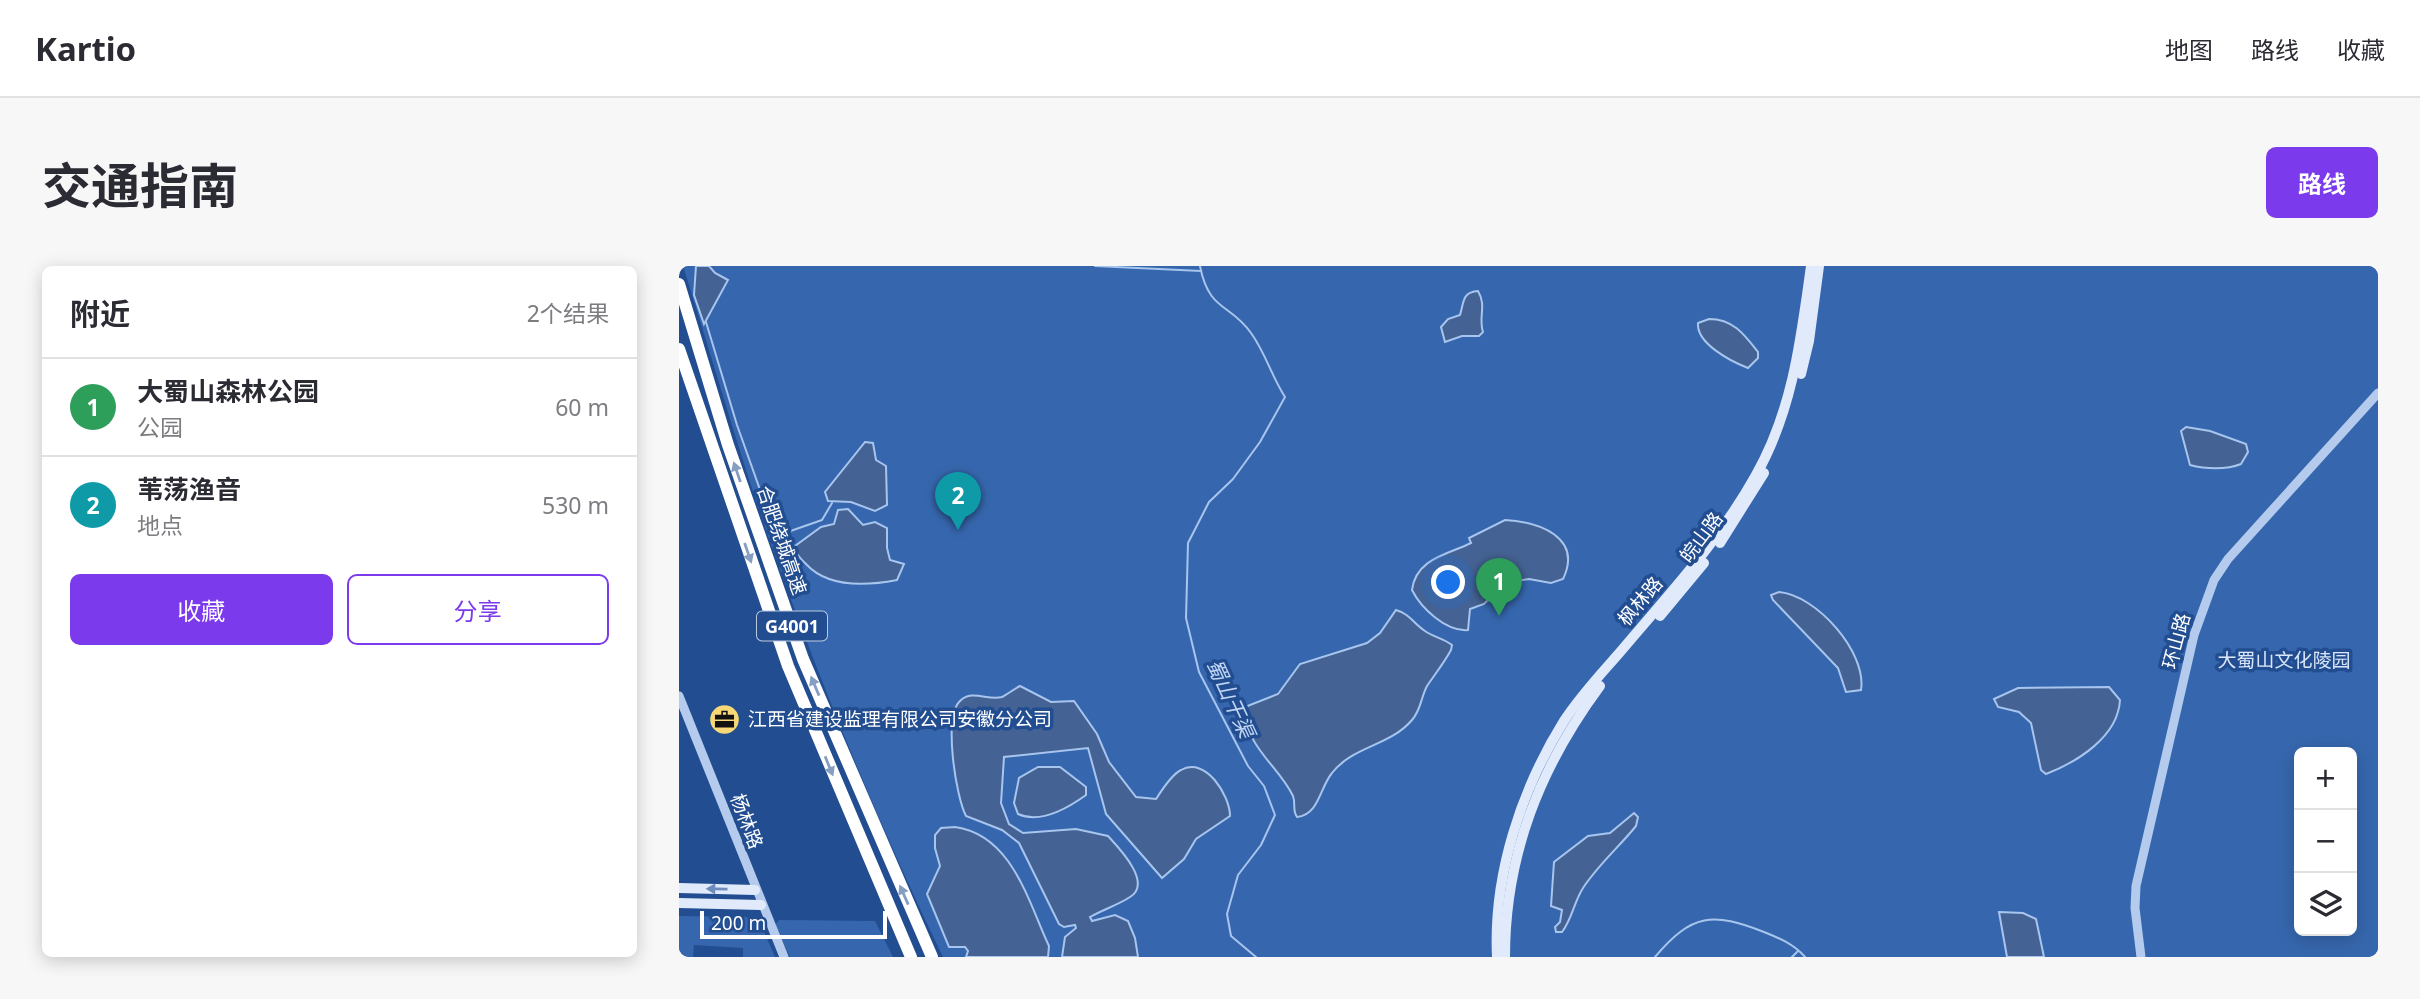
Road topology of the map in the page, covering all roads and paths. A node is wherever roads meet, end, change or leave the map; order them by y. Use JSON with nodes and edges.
{"nodes":[{"id":1,"x":1811,"y":266,"type":"edge"},
{"id":2,"x":1819,"y":266,"type":"edge"},
{"id":3,"x":679,"y":284,"type":"edge"},
{"id":4,"x":679,"y":349,"type":"edge"},
{"id":5,"x":2378,"y":393,"type":"edge"},
{"id":6,"x":679,"y":696,"type":"edge"},
{"id":7,"x":679,"y":888,"type":"edge"},
{"id":8,"x":755,"y":890,"type":"junction"},
{"id":9,"x":679,"y":904,"type":"edge"},
{"id":10,"x":761,"y":905,"type":"junction"},
{"id":11,"x":784,"y":957,"type":"edge"},
{"id":12,"x":911,"y":957,"type":"edge"},
{"id":13,"x":932,"y":957,"type":"edge"},
{"id":14,"x":1497,"y":957,"type":"edge"},
{"id":15,"x":1505,"y":957,"type":"edge"},
{"id":16,"x":2141,"y":957,"type":"edge"}],
"edges":[{"from":1,"to":14,"type":"main road","name":"枫林路"},
{"from":2,"to":15,"type":"main road","name":"皖山路"},
{"from":13,"to":3,"type":"highway","name":"合肥绕城高速","number":"G4001","one_way":true},
{"from":4,"to":12,"type":"highway","name":"合肥绕城高速","number":"G4001","one_way":true},
{"from":5,"to":16,"type":"street","name":"环山路"},
{"from":6,"to":8,"type":"street","name":"杨林路"},
{"from":8,"to":7,"type":"main road","one_way":true},
{"from":8,"to":10,"type":"street","name":"杨林路"},
{"from":9,"to":10,"type":"main road"},
{"from":10,"to":11,"type":"street","name":"杨林路"}]}
